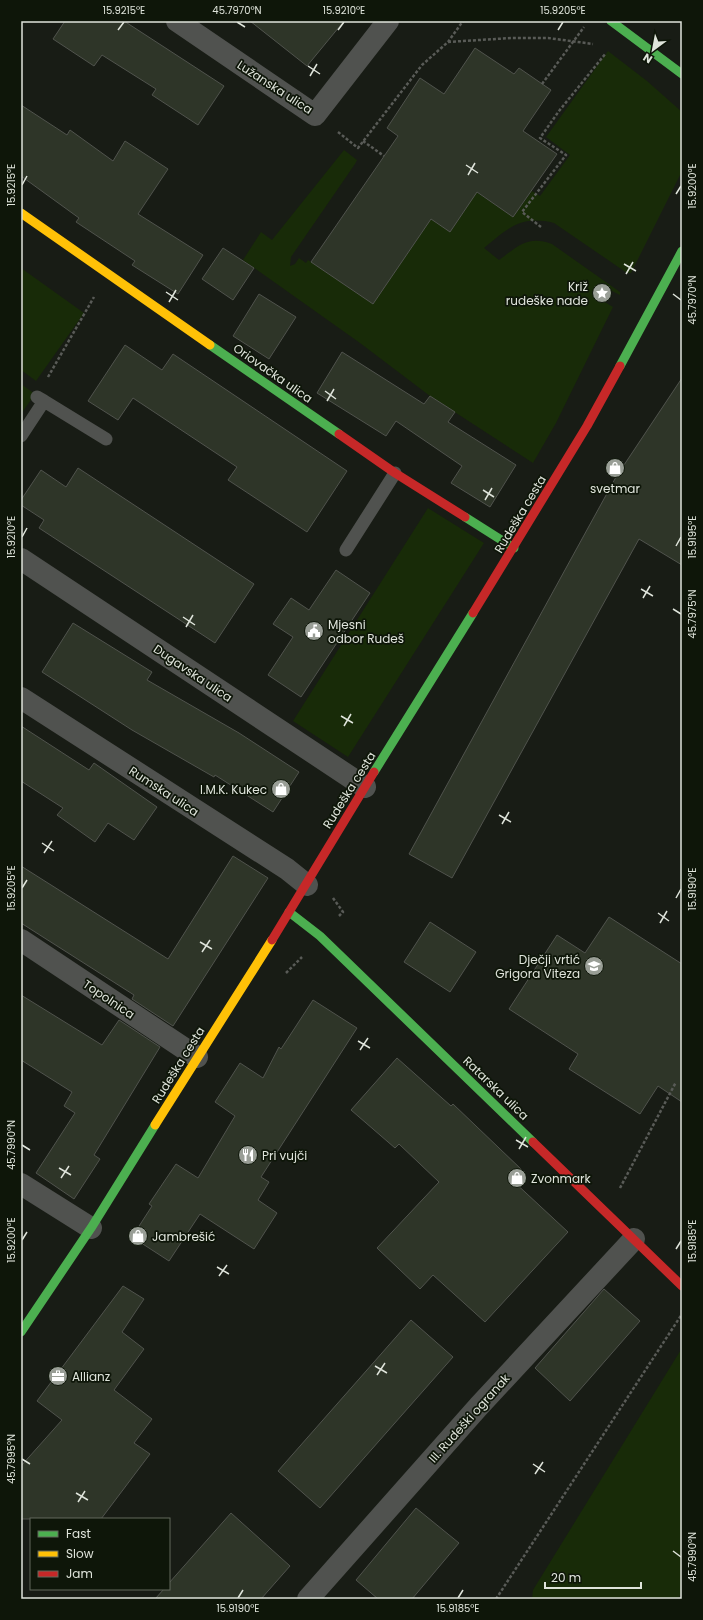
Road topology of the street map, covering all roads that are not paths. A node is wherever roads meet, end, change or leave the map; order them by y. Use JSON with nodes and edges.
{"nodes":[{"id":1,"x":177,"y":21,"type":"edge"},
{"id":2,"x":388,"y":21,"type":"edge"},
{"id":3,"x":611,"y":21,"type":"edge"},
{"id":4,"x":682,"y":74,"type":"edge"},
{"id":5,"x":21,"y":213,"type":"edge"},
{"id":6,"x":682,"y":251,"type":"edge"},
{"id":7,"x":21,"y":436,"type":"edge"},
{"id":8,"x":106,"y":439,"type":"dead end"},
{"id":9,"x":395,"y":473,"type":"junction"},
{"id":10,"x":514,"y":548,"type":"junction"},
{"id":11,"x":346,"y":550,"type":"dead end"},
{"id":12,"x":21,"y":559,"type":"edge"},
{"id":13,"x":21,"y":698,"type":"edge"},
{"id":14,"x":365,"y":787,"type":"junction"},
{"id":15,"x":307,"y":885,"type":"junction"},
{"id":16,"x":289,"y":912,"type":"junction"},
{"id":17,"x":21,"y":940,"type":"edge"},
{"id":18,"x":197,"y":1057,"type":"junction"},
{"id":19,"x":21,"y":1184,"type":"edge"},
{"id":20,"x":91,"y":1228,"type":"junction"},
{"id":21,"x":634,"y":1240,"type":"junction"},
{"id":22,"x":682,"y":1286,"type":"edge"},
{"id":23,"x":21,"y":1332,"type":"edge"},
{"id":24,"x":308,"y":1599,"type":"edge"}],
"edges":[{"from":1,"to":2,"type":"street","name":"Lužanska ulica"},
{"from":3,"to":4,"type":"street"},
{"from":5,"to":9,"type":"street","name":"Oriovačka ulica"},
{"from":6,"to":10,"type":"street","name":"Rudeška cesta"},
{"from":7,"to":8,"type":"lane"},
{"from":9,"to":10,"type":"street","name":"Oriovačka ulica"},
{"from":9,"to":11,"type":"lane"},
{"from":10,"to":14,"type":"street","name":"Rudeška cesta"},
{"from":12,"to":14,"type":"street","name":"Dugavska ulica"},
{"from":13,"to":15,"type":"street","name":"Rumska ulica"},
{"from":14,"to":15,"type":"street","name":"Rudeška cesta"},
{"from":15,"to":16,"type":"street","name":"Rudeška cesta"},
{"from":16,"to":18,"type":"street","name":"Rudeška cesta"},
{"from":16,"to":21,"type":"street","name":"Ratarska ulica"},
{"from":17,"to":18,"type":"street","name":"Topolnica"},
{"from":18,"to":20,"type":"street","name":"Rudeška cesta"},
{"from":19,"to":20,"type":"street"},
{"from":20,"to":23,"type":"street","name":"Rudeška cesta"},
{"from":21,"to":22,"type":"street","name":"Ratarska ulica"},
{"from":21,"to":24,"type":"street","name":"III. Rudeški ogranak"}]}
